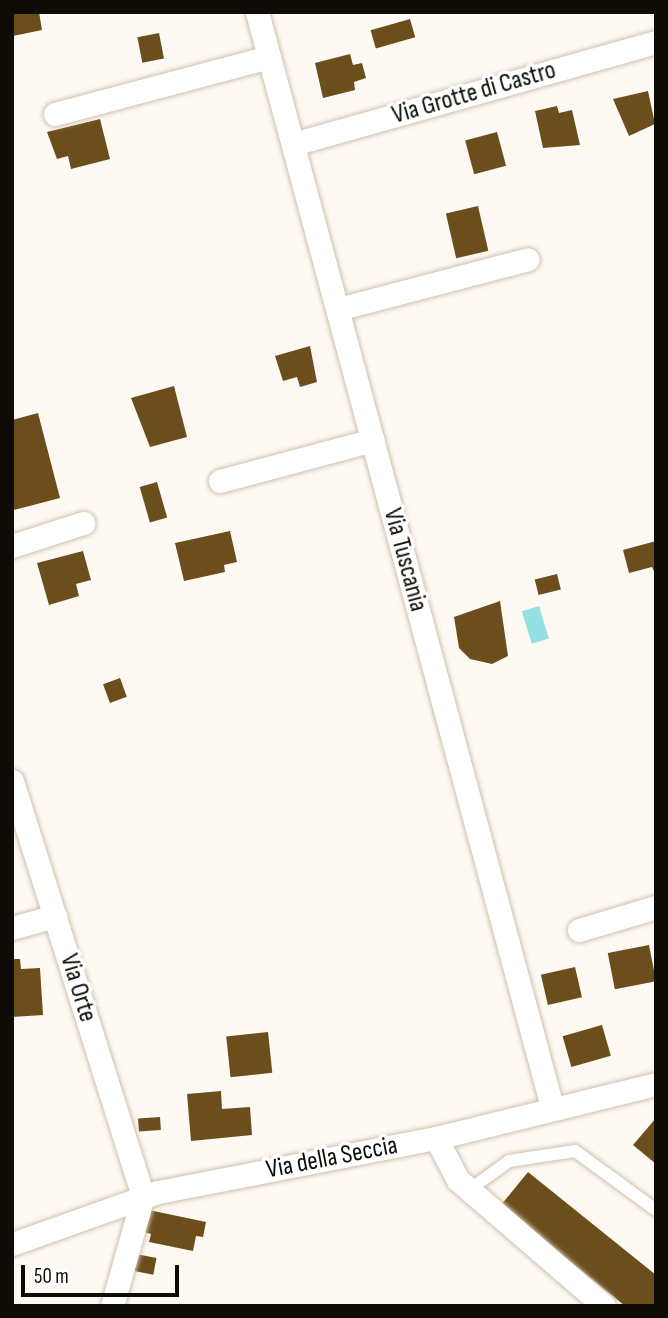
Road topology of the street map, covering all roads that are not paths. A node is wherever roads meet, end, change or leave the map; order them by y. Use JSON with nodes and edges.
{"nodes":[{"id":1,"x":257,"y":12,"type":"edge"},
{"id":2,"x":656,"y":42,"type":"edge"},
{"id":3,"x":269,"y":57,"type":"junction"},
{"id":4,"x":55,"y":114,"type":"dead end"},
{"id":5,"x":293,"y":144,"type":"junction"},
{"id":6,"x":528,"y":259,"type":"dead end"},
{"id":7,"x":338,"y":309,"type":"junction"},
{"id":8,"x":373,"y":440,"type":"junction"},
{"id":9,"x":219,"y":481,"type":"dead end"},
{"id":10,"x":83,"y":523,"type":"dead end"},
{"id":11,"x":12,"y":546,"type":"edge"},
{"id":12,"x":12,"y":781,"type":"edge"},
{"id":13,"x":656,"y":907,"type":"edge"},
{"id":14,"x":55,"y":916,"type":"junction"},
{"id":15,"x":12,"y":928,"type":"edge"},
{"id":16,"x":579,"y":930,"type":"dead end"},
{"id":17,"x":656,"y":1084,"type":"edge"},
{"id":18,"x":552,"y":1107,"type":"junction"},
{"id":19,"x":436,"y":1138,"type":"junction"},
{"id":20,"x":469,"y":1190,"type":"junction"},
{"id":21,"x":143,"y":1196,"type":"junction"},
{"id":22,"x":656,"y":1210,"type":"edge"},
{"id":23,"x":12,"y":1244,"type":"edge"},
{"id":24,"x":112,"y":1306,"type":"edge"},
{"id":25,"x":604,"y":1306,"type":"edge"}],
"edges":[{"from":1,"to":3,"type":"street","name":"Via Tuscania"},
{"from":2,"to":5,"type":"street","name":"Via Grotte di Castro"},
{"from":3,"to":4,"type":"street"},
{"from":3,"to":5,"type":"street","name":"Via Tuscania"},
{"from":5,"to":7,"type":"street","name":"Via Tuscania"},
{"from":6,"to":7,"type":"street"},
{"from":7,"to":8,"type":"street","name":"Via Tuscania"},
{"from":8,"to":9,"type":"street"},
{"from":8,"to":18,"type":"street","name":"Via Tuscania"},
{"from":10,"to":11,"type":"street"},
{"from":12,"to":14,"type":"street","name":"Via Orte"},
{"from":13,"to":16,"type":"street"},
{"from":14,"to":15,"type":"street"},
{"from":14,"to":21,"type":"street","name":"Via Orte"},
{"from":17,"to":18,"type":"street","name":"Via della Seccia"},
{"from":18,"to":19,"type":"street","name":"Via della Seccia"},
{"from":19,"to":20,"type":"street"},
{"from":19,"to":21,"type":"street","name":"Via della Seccia"},
{"from":20,"to":22,"type":"lane"},
{"from":20,"to":25,"type":"street"},
{"from":21,"to":23,"type":"street","name":"Via della Seccia"},
{"from":21,"to":24,"type":"street"}]}
